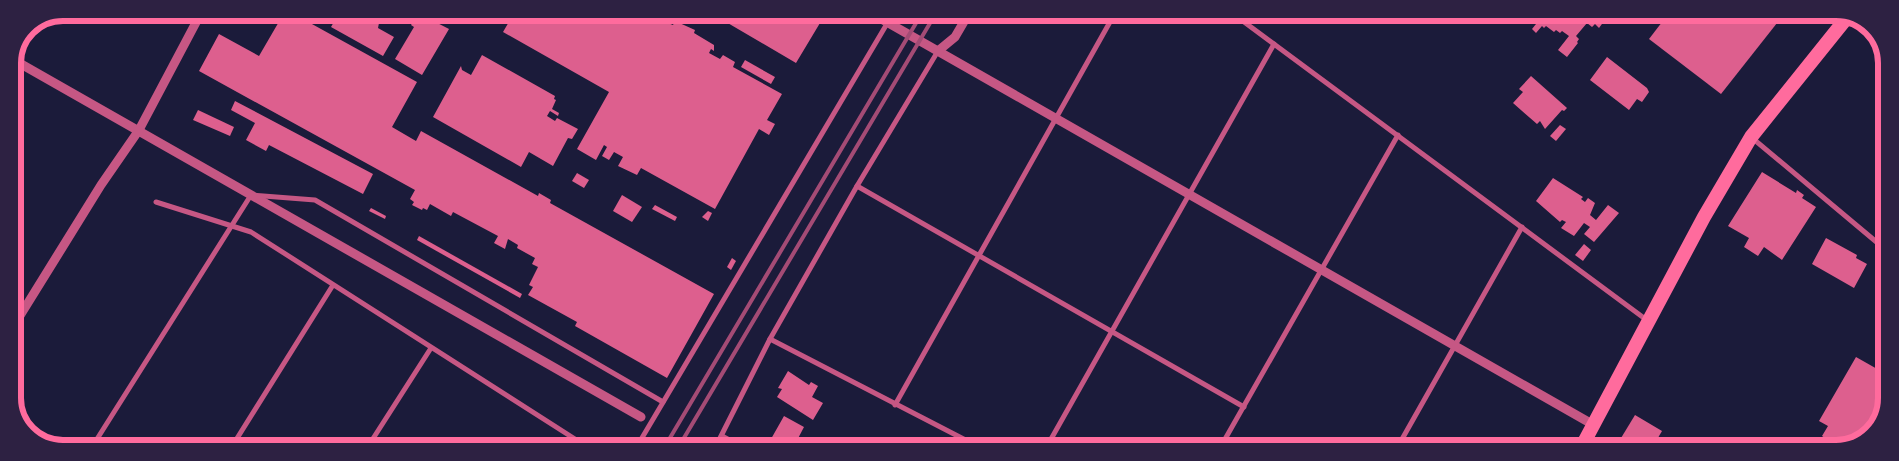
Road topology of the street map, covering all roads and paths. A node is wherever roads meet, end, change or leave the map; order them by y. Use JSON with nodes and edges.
{"nodes":[{"id":1,"x":197,"y":21,"type":"edge"},
{"id":2,"x":964,"y":21,"type":"edge"},
{"id":3,"x":1110,"y":21,"type":"edge"},
{"id":4,"x":1243,"y":21,"type":"edge"},
{"id":5,"x":888,"y":22,"type":"joint"},
{"id":6,"x":1843,"y":22,"type":"edge"},
{"id":7,"x":1274,"y":44,"type":"junction"},
{"id":8,"x":938,"y":51,"type":"junction"},
{"id":9,"x":21,"y":65,"type":"edge"},
{"id":10,"x":1055,"y":118,"type":"junction"},
{"id":11,"x":139,"y":130,"type":"junction"},
{"id":12,"x":1398,"y":135,"type":"junction"},
{"id":13,"x":1751,"y":137,"type":"junction"},
{"id":14,"x":857,"y":186,"type":"junction"},
{"id":15,"x":251,"y":195,"type":"junction"},
{"id":16,"x":1189,"y":196,"type":"junction"},
{"id":17,"x":156,"y":202,"type":"dead end"},
{"id":18,"x":232,"y":227,"type":"junction"},
{"id":19,"x":1522,"y":227,"type":"junction"},
{"id":20,"x":1878,"y":243,"type":"edge"},
{"id":21,"x":979,"y":256,"type":"junction"},
{"id":22,"x":1322,"y":272,"type":"junction"},
{"id":23,"x":333,"y":285,"type":"junction"},
{"id":24,"x":21,"y":314,"type":"edge"},
{"id":25,"x":1648,"y":321,"type":"junction"},
{"id":26,"x":1112,"y":332,"type":"junction"},
{"id":27,"x":770,"y":339,"type":"junction"},
{"id":28,"x":1453,"y":346,"type":"junction"},
{"id":29,"x":431,"y":348,"type":"junction"},
{"id":30,"x":663,"y":402,"type":"junction"},
{"id":31,"x":895,"y":405,"type":"junction"},
{"id":32,"x":1244,"y":407,"type":"junction"},
{"id":33,"x":641,"y":417,"type":"dead end"},
{"id":34,"x":1592,"y":424,"type":"junction"},
{"id":35,"x":722,"y":436,"type":"junction"},
{"id":36,"x":97,"y":440,"type":"edge"},
{"id":37,"x":236,"y":440,"type":"edge"},
{"id":38,"x":372,"y":440,"type":"edge"},
{"id":39,"x":576,"y":440,"type":"edge"},
{"id":40,"x":641,"y":440,"type":"edge"},
{"id":41,"x":720,"y":440,"type":"edge"},
{"id":42,"x":729,"y":440,"type":"edge"},
{"id":43,"x":965,"y":440,"type":"edge"},
{"id":44,"x":1051,"y":440,"type":"edge"},
{"id":45,"x":1225,"y":440,"type":"edge"},
{"id":46,"x":1401,"y":440,"type":"edge"},
{"id":47,"x":1585,"y":440,"type":"edge"}],
"edges":[{"from":1,"to":11,"type":"street"},
{"from":2,"to":8,"type":"street"},
{"from":3,"to":10,"type":"street"},
{"from":4,"to":7,"type":"street"},
{"from":5,"to":8,"type":"street"},
{"from":5,"to":30,"type":"street"},
{"from":6,"to":13,"type":"highway"},
{"from":7,"to":12,"type":"street"},
{"from":7,"to":16,"type":"street"},
{"from":8,"to":10,"type":"street"},
{"from":8,"to":14,"type":"street"},
{"from":9,"to":11,"type":"street"},
{"from":10,"to":16,"type":"street"},
{"from":10,"to":21,"type":"street"},
{"from":11,"to":15,"type":"street"},
{"from":11,"to":24,"type":"street"},
{"from":12,"to":19,"type":"street"},
{"from":12,"to":22,"type":"street"},
{"from":13,"to":20,"type":"street"},
{"from":13,"to":25,"type":"highway"},
{"from":14,"to":21,"type":"street"},
{"from":14,"to":27,"type":"street"},
{"from":15,"to":18,"type":"street"},
{"from":15,"to":30,"type":"street"},
{"from":15,"to":33,"type":"street"},
{"from":16,"to":22,"type":"street"},
{"from":16,"to":26,"type":"street"},
{"from":17,"to":18,"type":"street"},
{"from":18,"to":23,"type":"street"},
{"from":18,"to":36,"type":"street"},
{"from":19,"to":25,"type":"street"},
{"from":19,"to":28,"type":"street"},
{"from":21,"to":26,"type":"street"},
{"from":21,"to":31,"type":"street"},
{"from":22,"to":28,"type":"street"},
{"from":22,"to":32,"type":"street"},
{"from":23,"to":29,"type":"street"},
{"from":23,"to":37,"type":"street"},
{"from":25,"to":34,"type":"highway"},
{"from":26,"to":32,"type":"street"},
{"from":26,"to":44,"type":"street"},
{"from":27,"to":31,"type":"street"},
{"from":27,"to":35,"type":"street"},
{"from":28,"to":34,"type":"street"},
{"from":28,"to":46,"type":"street"},
{"from":29,"to":38,"type":"street"},
{"from":29,"to":39,"type":"street"},
{"from":30,"to":40,"type":"street"},
{"from":31,"to":43,"type":"street"},
{"from":32,"to":45,"type":"street"},
{"from":34,"to":47,"type":"highway"},
{"from":35,"to":41,"type":"street"},
{"from":35,"to":42,"type":"street"}]}
